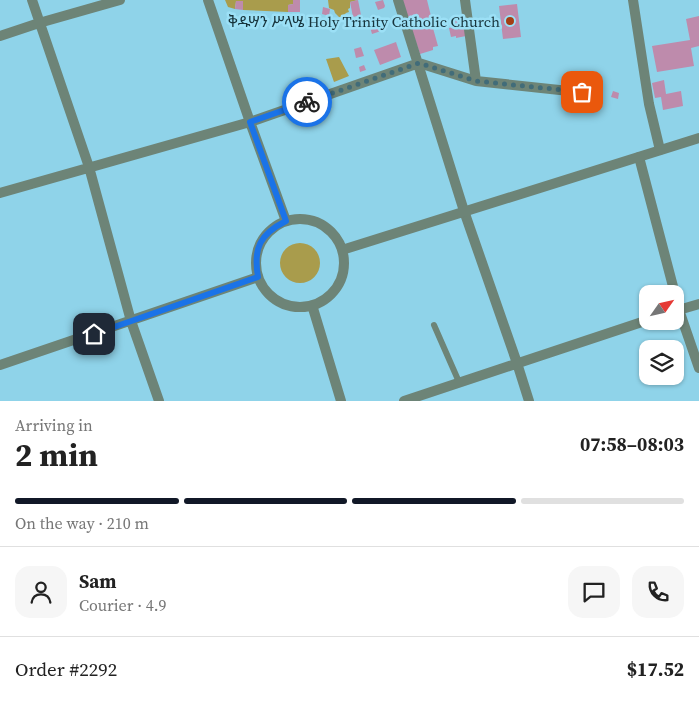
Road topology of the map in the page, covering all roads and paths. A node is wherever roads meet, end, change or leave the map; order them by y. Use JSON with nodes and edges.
{"nodes":[{"id":1,"x":32,"y":0,"type":"edge"},
{"id":2,"x":120,"y":0,"type":"edge"},
{"id":3,"x":208,"y":0,"type":"edge"},
{"id":4,"x":398,"y":0,"type":"edge"},
{"id":5,"x":465,"y":0,"type":"edge"},
{"id":6,"x":633,"y":0,"type":"edge"},
{"id":7,"x":39,"y":23,"type":"junction"},
{"id":8,"x":0,"y":36,"type":"edge"},
{"id":9,"x":419,"y":63,"type":"junction"},
{"id":10,"x":476,"y":81,"type":"junction"},
{"id":11,"x":597,"y":94,"type":"dead end"},
{"id":12,"x":250,"y":122,"type":"junction"},
{"id":13,"x":699,"y":138,"type":"edge"},
{"id":14,"x":660,"y":150,"type":"junction"},
{"id":15,"x":639,"y":157,"type":"junction"},
{"id":16,"x":89,"y":167,"type":"junction"},
{"id":17,"x":0,"y":193,"type":"edge"},
{"id":18,"x":464,"y":211,"type":"junction"},
{"id":19,"x":286,"y":221,"type":"junction"},
{"id":20,"x":342,"y":250,"type":"junction"},
{"id":21,"x":258,"y":277,"type":"junction"},
{"id":22,"x":673,"y":285,"type":"edge"},
{"id":23,"x":699,"y":304,"type":"edge"},
{"id":24,"x":312,"y":305,"type":"junction"},
{"id":25,"x":684,"y":308,"type":"edge"},
{"id":26,"x":131,"y":321,"type":"junction"},
{"id":27,"x":639,"y":323,"type":"edge"},
{"id":28,"x":434,"y":325,"type":"dead end"},
{"id":29,"x":684,"y":328,"type":"edge"},
{"id":30,"x":517,"y":362,"type":"junction"},
{"id":31,"x":0,"y":365,"type":"edge"},
{"id":32,"x":699,"y":368,"type":"edge"},
{"id":33,"x":459,"y":382,"type":"junction"},
{"id":34,"x":159,"y":401,"type":"edge"},
{"id":35,"x":341,"y":401,"type":"edge"},
{"id":36,"x":404,"y":401,"type":"edge"},
{"id":37,"x":529,"y":401,"type":"edge"}],
"edges":[{"from":1,"to":7,"type":"street"},
{"from":2,"to":7,"type":"street"},
{"from":3,"to":12,"type":"street"},
{"from":4,"to":9,"type":"street"},
{"from":5,"to":10,"type":"street"},
{"from":6,"to":14,"type":"street"},
{"from":7,"to":8,"type":"street"},
{"from":7,"to":16,"type":"street"},
{"from":9,"to":10,"type":"street"},
{"from":9,"to":12,"type":"street"},
{"from":9,"to":18,"type":"street"},
{"from":10,"to":11,"type":"street"},
{"from":12,"to":16,"type":"street"},
{"from":12,"to":19,"type":"street"},
{"from":13,"to":14,"type":"street"},
{"from":14,"to":15,"type":"street"},
{"from":15,"to":18,"type":"street"},
{"from":15,"to":22,"type":"street"},
{"from":16,"to":17,"type":"street"},
{"from":16,"to":26,"type":"street"},
{"from":18,"to":20,"type":"street"},
{"from":18,"to":30,"type":"street"},
{"from":19,"to":20,"type":"street"},
{"from":19,"to":21,"type":"street"},
{"from":20,"to":24,"type":"street"},
{"from":21,"to":24,"type":"street"},
{"from":21,"to":26,"type":"street"},
{"from":23,"to":25,"type":"street"},
{"from":24,"to":35,"type":"street"},
{"from":26,"to":31,"type":"street"},
{"from":26,"to":34,"type":"street"},
{"from":27,"to":30,"type":"street"},
{"from":28,"to":33,"type":"lane"},
{"from":29,"to":32,"type":"street"},
{"from":30,"to":33,"type":"street"},
{"from":30,"to":37,"type":"street"},
{"from":33,"to":36,"type":"street"}]}
